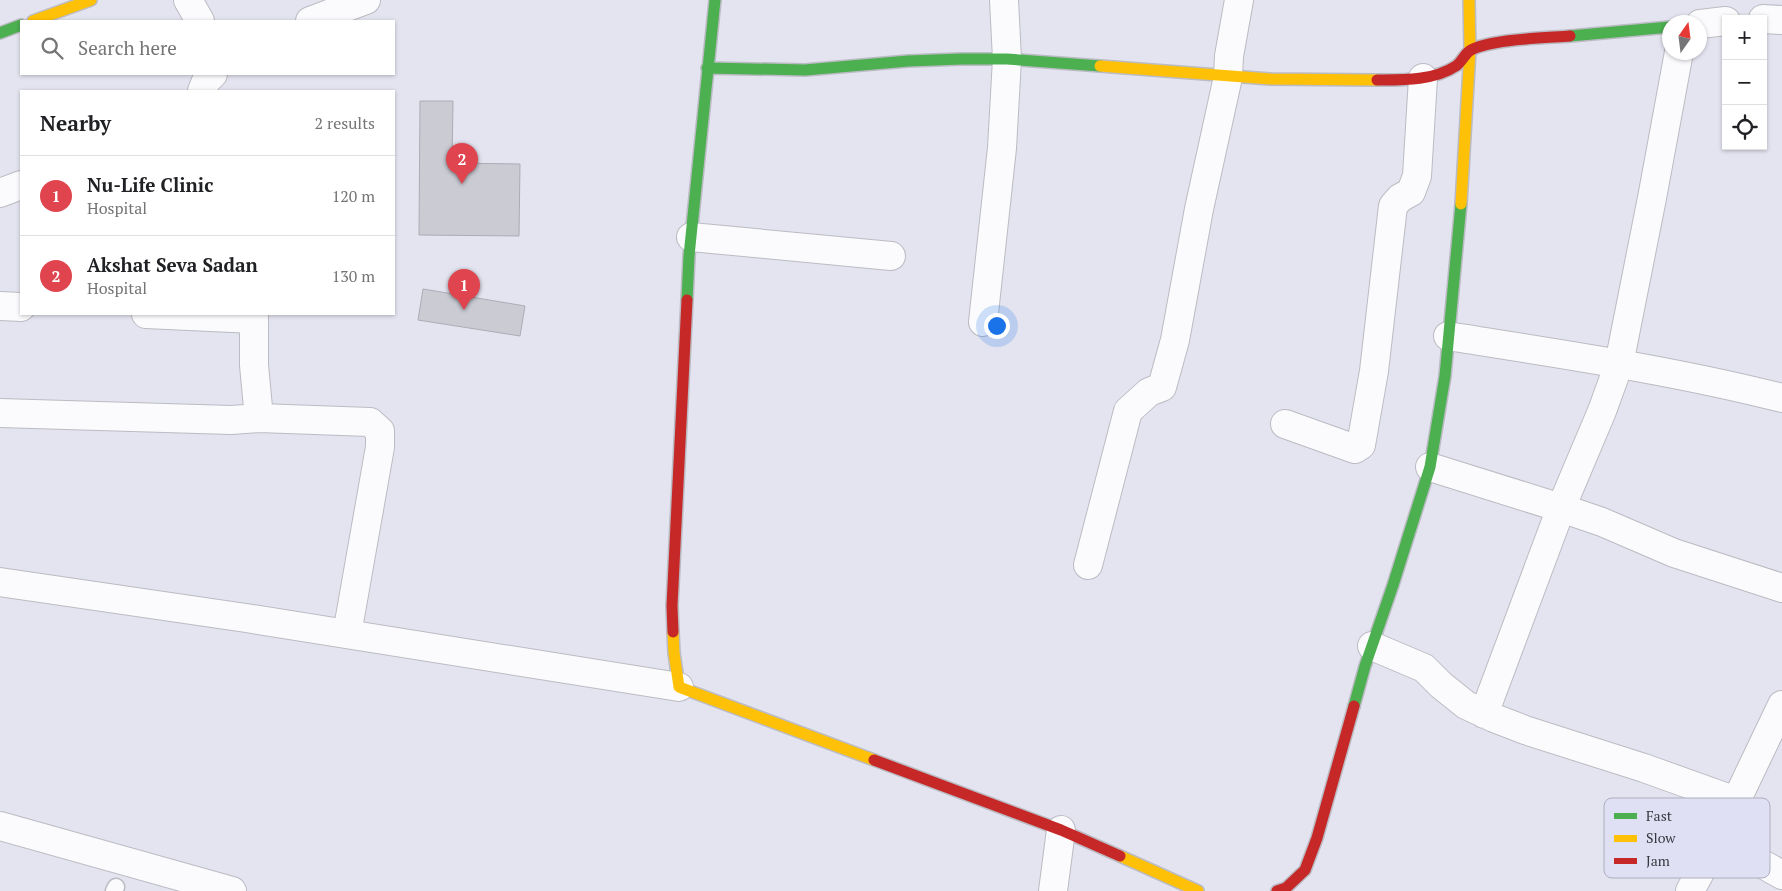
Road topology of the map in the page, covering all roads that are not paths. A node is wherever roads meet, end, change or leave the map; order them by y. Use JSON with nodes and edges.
{"nodes":[{"id":1,"x":91,"y":0,"type":"edge"},
{"id":2,"x":188,"y":0,"type":"edge"},
{"id":3,"x":366,"y":0,"type":"edge"},
{"id":4,"x":715,"y":0,"type":"edge"},
{"id":5,"x":1004,"y":0,"type":"edge"},
{"id":6,"x":1239,"y":0,"type":"edge"},
{"id":7,"x":1469,"y":0,"type":"edge"},
{"id":8,"x":1767,"y":19,"type":"edge"},
{"id":9,"x":36,"y":20,"type":"edge"},
{"id":10,"x":199,"y":20,"type":"edge"},
{"id":11,"x":313,"y":20,"type":"edge"},
{"id":12,"x":1782,"y":20,"type":"edge"},
{"id":13,"x":1722,"y":21,"type":"edge"},
{"id":14,"x":1707,"y":23,"type":"edge"},
{"id":15,"x":20,"y":25,"type":"edge"},
{"id":16,"x":1662,"y":28,"type":"edge"},
{"id":17,"x":0,"y":33,"type":"edge"},
{"id":18,"x":1470,"y":50,"type":"junction"},
{"id":19,"x":1007,"y":59,"type":"junction"},
{"id":20,"x":1678,"y":60,"type":"edge"},
{"id":21,"x":706,"y":68,"type":"junction"},
{"id":22,"x":212,"y":75,"type":"edge"},
{"id":23,"x":1228,"y":77,"type":"junction"},
{"id":24,"x":1423,"y":78,"type":"junction"},
{"id":25,"x":202,"y":90,"type":"edge"},
{"id":26,"x":20,"y":185,"type":"edge"},
{"id":27,"x":0,"y":193,"type":"edge"},
{"id":28,"x":690,"y":237,"type":"junction"},
{"id":29,"x":890,"y":256,"type":"dead end"},
{"id":30,"x":0,"y":306,"type":"edge"},
{"id":31,"x":20,"y":307,"type":"edge"},
{"id":32,"x":200,"y":315,"type":"edge"},
{"id":33,"x":254,"y":316,"type":"edge"},
{"id":34,"x":984,"y":322,"type":"dead end"},
{"id":35,"x":1448,"y":336,"type":"junction"},
{"id":36,"x":1618,"y":364,"type":"junction"},
{"id":37,"x":1782,"y":398,"type":"edge"},
{"id":38,"x":0,"y":413,"type":"edge"},
{"id":39,"x":259,"y":418,"type":"junction"},
{"id":40,"x":1285,"y":424,"type":"dead end"},
{"id":41,"x":1430,"y":467,"type":"junction"},
{"id":42,"x":1561,"y":508,"type":"junction"},
{"id":43,"x":1088,"y":565,"type":"dead end"},
{"id":44,"x":0,"y":582,"type":"edge"},
{"id":45,"x":1782,"y":588,"type":"edge"},
{"id":46,"x":347,"y":634,"type":"junction"},
{"id":47,"x":1372,"y":646,"type":"junction"},
{"id":48,"x":678,"y":687,"type":"junction"},
{"id":49,"x":1782,"y":705,"type":"edge"},
{"id":50,"x":1484,"y":714,"type":"junction"},
{"id":51,"x":1774,"y":736,"type":"edge"},
{"id":52,"x":1730,"y":798,"type":"edge"},
{"id":53,"x":1737,"y":798,"type":"edge"},
{"id":54,"x":0,"y":826,"type":"edge"},
{"id":55,"x":1062,"y":830,"type":"junction"},
{"id":56,"x":1770,"y":868,"type":"edge"},
{"id":57,"x":1782,"y":875,"type":"edge"},
{"id":58,"x":1697,"y":878,"type":"edge"},
{"id":59,"x":232,"y":891,"type":"edge"},
{"id":60,"x":1053,"y":891,"type":"edge"},
{"id":61,"x":1198,"y":891,"type":"edge"},
{"id":62,"x":1277,"y":891,"type":"edge"},
{"id":63,"x":1690,"y":891,"type":"edge"}],
"edges":[{"from":1,"to":9,"type":"street"},
{"from":2,"to":10,"type":"street"},
{"from":3,"to":11,"type":"street"},
{"from":4,"to":21,"type":"street"},
{"from":5,"to":19,"type":"street"},
{"from":6,"to":23,"type":"street"},
{"from":7,"to":18,"type":"street"},
{"from":8,"to":12,"type":"street"},
{"from":13,"to":14,"type":"street"},
{"from":15,"to":17,"type":"street"},
{"from":16,"to":18,"type":"street"},
{"from":18,"to":24,"type":"street"},
{"from":18,"to":35,"type":"street"},
{"from":19,"to":21,"type":"street"},
{"from":19,"to":23,"type":"street"},
{"from":19,"to":34,"type":"street"},
{"from":20,"to":36,"type":"street"},
{"from":21,"to":28,"type":"street"},
{"from":22,"to":25,"type":"street"},
{"from":23,"to":24,"type":"street"},
{"from":23,"to":43,"type":"street"},
{"from":24,"to":40,"type":"street"},
{"from":26,"to":27,"type":"street"},
{"from":28,"to":29,"type":"street"},
{"from":28,"to":48,"type":"street"},
{"from":30,"to":31,"type":"street"},
{"from":32,"to":33,"type":"street"},
{"from":33,"to":39,"type":"street"},
{"from":35,"to":36,"type":"street"},
{"from":35,"to":41,"type":"street"},
{"from":36,"to":37,"type":"street"},
{"from":36,"to":42,"type":"street"},
{"from":38,"to":39,"type":"street"},
{"from":39,"to":46,"type":"street"},
{"from":41,"to":42,"type":"street"},
{"from":41,"to":47,"type":"street"},
{"from":42,"to":45,"type":"street"},
{"from":42,"to":50,"type":"street"},
{"from":44,"to":46,"type":"street"},
{"from":46,"to":48,"type":"street"},
{"from":47,"to":50,"type":"street"},
{"from":47,"to":62,"type":"street"},
{"from":48,"to":55,"type":"street"},
{"from":49,"to":51,"type":"street"},
{"from":50,"to":52,"type":"street"},
{"from":51,"to":53,"type":"street"},
{"from":54,"to":59,"type":"street"},
{"from":55,"to":60,"type":"street"},
{"from":55,"to":61,"type":"street"},
{"from":56,"to":57,"type":"street"},
{"from":58,"to":63,"type":"street"}]}
